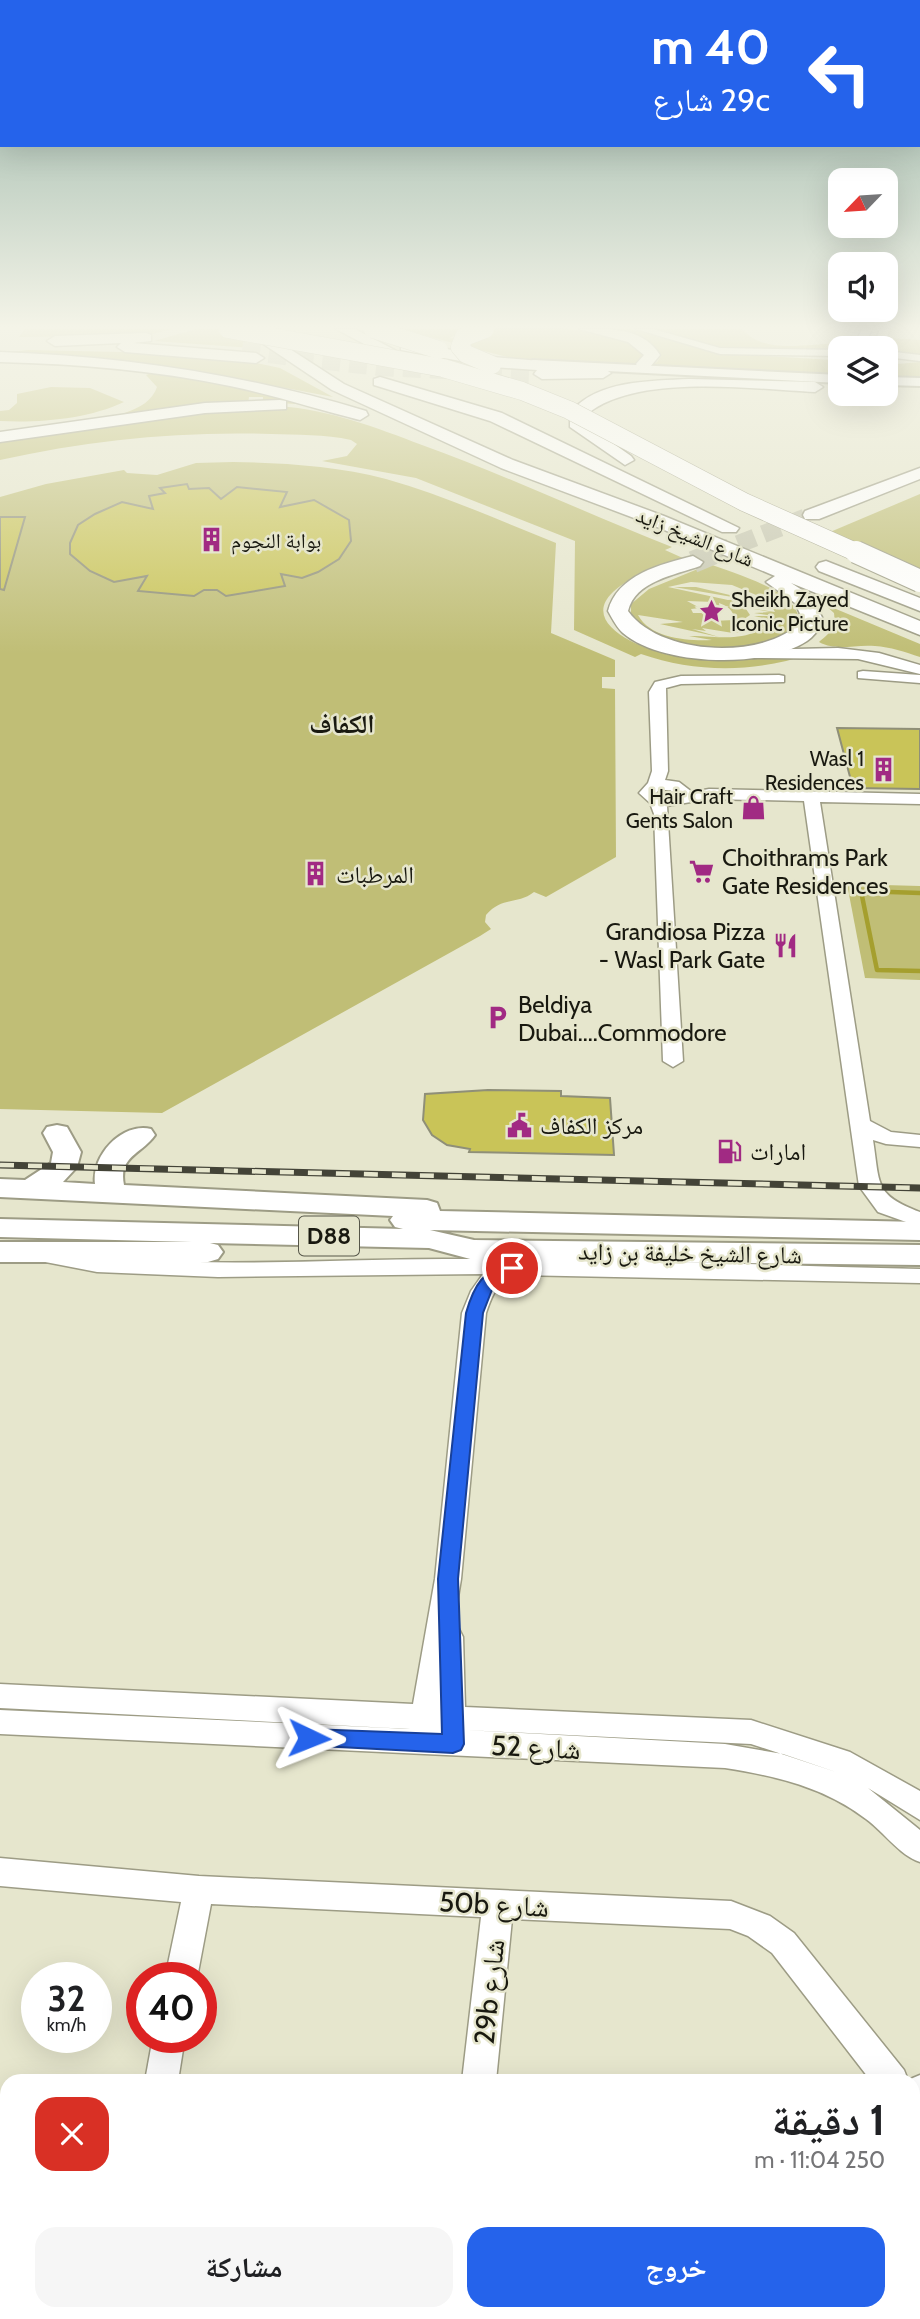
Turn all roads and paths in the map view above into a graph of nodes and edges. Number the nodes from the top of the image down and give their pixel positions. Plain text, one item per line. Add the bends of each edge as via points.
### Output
1 (426, 437) edge
2 (448, 437) edge
3 (479, 437) edge
4 (538, 437) edge
5 (570, 437) edge
6 (591, 437) edge
7 (621, 437) edge
8 (644, 437) edge
9 (507, 464) junction
10 (920, 473) edge
11 (642, 475) junction
12 (671, 501) junction
13 (812, 515) tunnel mouth
14 (657, 520) junction
15 (749, 537) dead end
16 (806, 559) dead end
17 (694, 562) tunnel mouth
18 (920, 569) edge
19 (920, 581) edge
20 (920, 604) edge
21 (920, 613) edge
22 (920, 629) edge
23 (717, 653) junction
24 (920, 670) edge
25 (863, 675) dead end
26 (779, 679) dead end
27 (920, 679) edge
28 (668, 793) junction
29 (811, 796) junction
30 (920, 799) edge
31 (673, 1061) dead end
32 (860, 1124) junction
33 (57, 1133) dead end
34 (141, 1135) dead end
35 (920, 1141) edge
36 (920, 1149) edge
37 (867, 1168) junction
38 (0, 1188) edge
39 (30, 1189) junction
40 (111, 1191) junction
41 (0, 1210) edge
42 (920, 1220) edge
43 (466, 1221) junction
44 (185, 1224) junction
45 (0, 1228) edge
46 (920, 1231) edge
47 (474, 1250) junction
48 (0, 1252) edge
49 (34, 1253) junction
50 (920, 1255) edge
51 (446, 1266) junction
52 (512, 1268) junction
53 (920, 1276) edge
54 (474, 1313) junction
55 (0, 1696) edge
56 (0, 1723) edge
57 (437, 1729) junction
58 (920, 1807) edge
59 (920, 1849) edge
60 (8, 1875) edge
61 (199, 1890) junction
62 (498, 1904) junction
63 (184, 1962) edge
64 (166, 2053) edge
65 (162, 2074) edge
66 (481, 2074) edge
67 (886, 2074) edge

1 - 9 highway
2 - 9 highway, شارع الشيخ زايد
3 - 21 highway, شارع الشيخ زايد
4 - 12 highway
5 - 11 highway
6 - 11 highway
7 - 19 highway, bridge via 744,502
8 - 18 highway
9 - 14 highway, شارع الشيخ زايد
10 - 13 highway
11 - 12 highway
12 - 15 highway
14 - 22 highway, شارع الشيخ زايد
14 - 23 highway via 692,547 789,589 811,610 811,626 794,640 764,650
16 - 20 highway
17 - 23 highway via 637,584 622,596 618,611 627,626 656,643
23 - 24 street via 838,651 880,657
25 - 27 street
26 - 28 street via 681,680 660,685 656,692
28 - 29 street
28 - 31 street
29 - 30 street
29 - 32 street
32 - 35 street via 886,1138
32 - 37 street
33 - 39 main road via 65,1142 66,1162 46,1182
34 - 40 main road via 110,1161 107,1181
36 - 37 street via 886,1151
37 - 42 street via 870,1186 881,1202 900,1215
38 - 39 main road
39 - 40 main road
40 - 43 main road via 419,1209
41 - 44 main road, شارع الشيخ خليفة بن زايد / D88
43 - 44 main road, شارع الشيخ خليفة بن زايد / D88
43 - 46 main road, شارع الشيخ خليفة بن زايد / D88
44 - 45 main road, شارع الشيخ خليفة بن زايد / D88
44 - 47 main road, شارع الشيخ خليفة بن زايد / D88 via 429,1239
47 - 49 main road
47 - 50 main road, شارع الشيخ خليفة بن زايد / D88
48 - 49 main road
49 - 51 street via 97,1265 218,1270
51 - 52 street
51 - 54 street via 468,1289
52 - 53 street
52 - 54 street via 489,1278
54 - 57 street
55 - 57 street, شارع 52
56 - 57 street, شارع 52
57 - 58 street, شارع 52 via 751,1732 802,1744 852,1764
57 - 59 street, شارع 52 via 783,1764 839,1786 890,1818
60 - 61 street, 50b شارع
61 - 62 street, 50b شارع
61 - 63 street
62 - 66 street, 29b شارع
62 - 67 street, 50b شارع via 702,1912 731,1915 759,1926 783,1943
64 - 65 street

